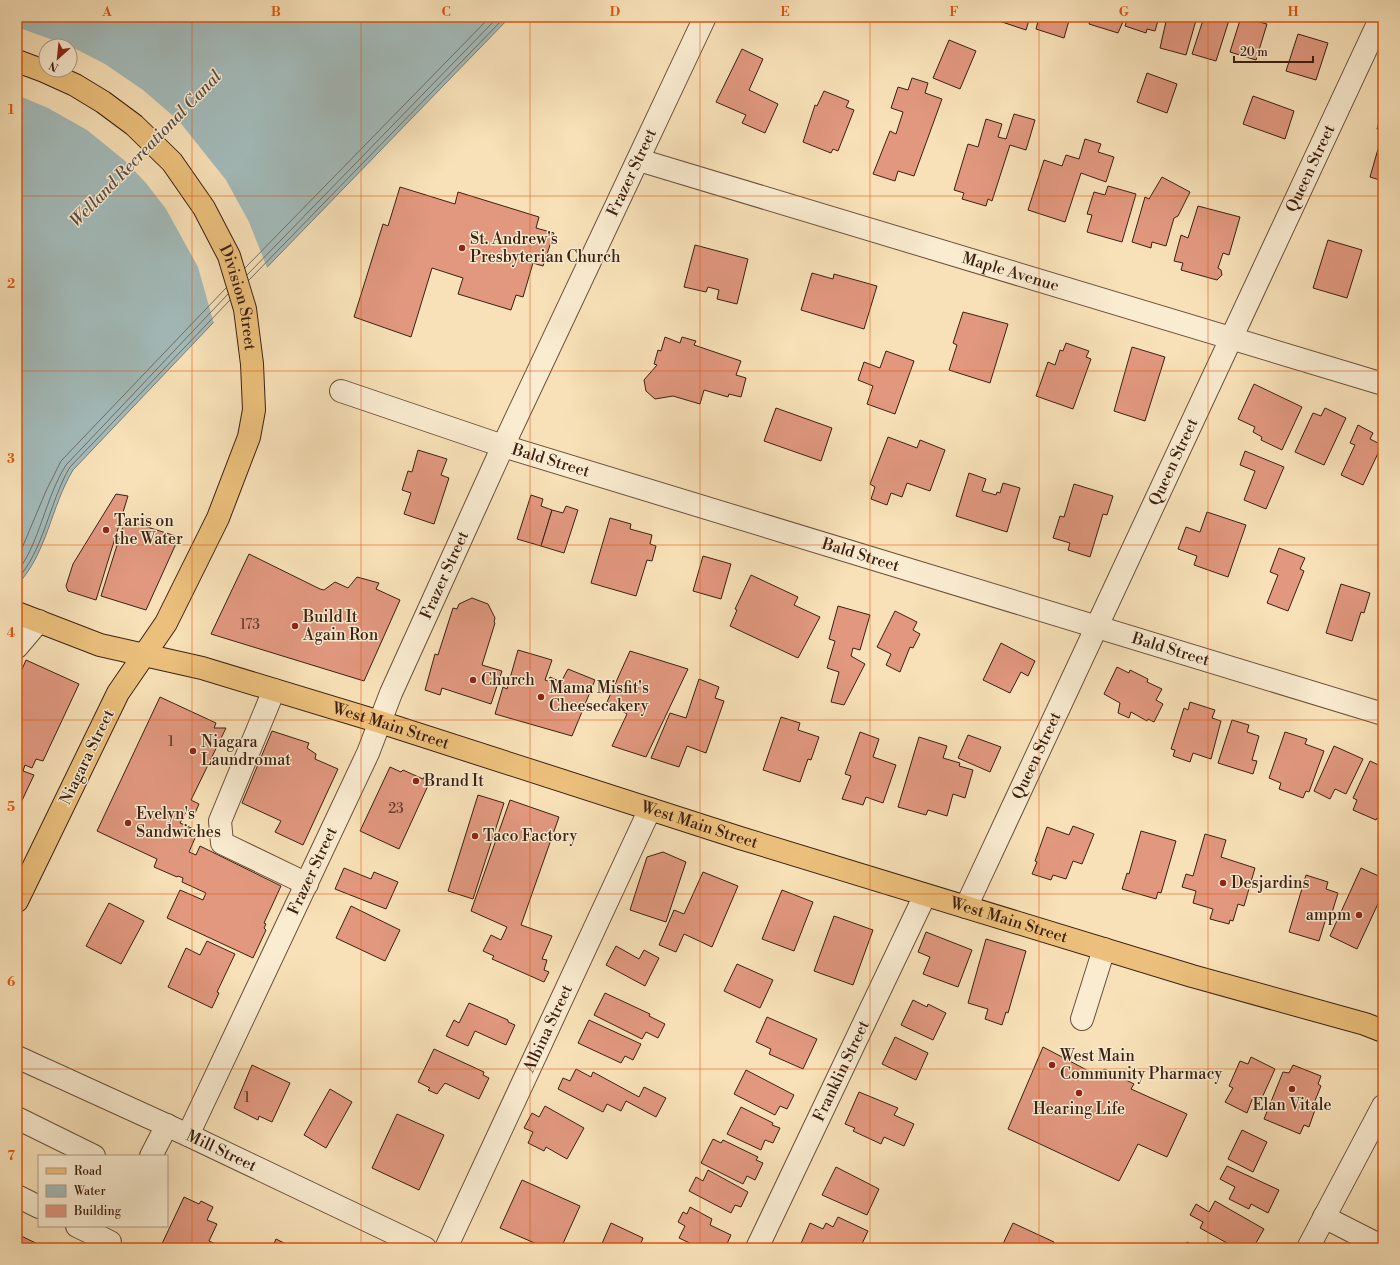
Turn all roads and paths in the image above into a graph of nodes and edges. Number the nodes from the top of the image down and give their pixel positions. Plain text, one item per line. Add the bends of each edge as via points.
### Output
1 (705, 17) edge
2 (1381, 17) edge
3 (17, 61) edge
4 (639, 160) junction
5 (1231, 339) junction
6 (1383, 384) edge
7 (341, 391) dead end
8 (503, 446) junction
9 (17, 613) edge
10 (168, 619) joint
11 (39, 621) junction
12 (1097, 626) junction
13 (17, 647) edge
14 (144, 655) junction
15 (274, 690) junction
16 (1383, 714) edge
17 (380, 722) junction
18 (650, 810) junction
19 (307, 884) junction
20 (925, 895) junction
21 (17, 901) edge
22 (966, 907) junction
23 (1104, 949) junction
24 (1082, 1019) dead end
25 (1383, 1031) edge
26 (17, 1057) edge
27 (1383, 1106) edge
28 (17, 1118) edge
29 (166, 1125) junction
30 (188, 1135) junction
31 (92, 1155) edge
32 (151, 1155) edge
33 (17, 1196) edge
34 (38, 1206) edge
35 (1324, 1217) junction
36 (80, 1227) edge
37 (112, 1239) edge
38 (1383, 1247) edge
39 (425, 1248) edge
40 (446, 1248) edge
41 (757, 1248) edge
42 (1308, 1248) edge

1 - 4 street, Frazer Street
2 - 5 street, Queen Street
3 - 10 main road, Division Street via 76,85 103,102 134,125 172,162 204,208 228,256 245,309 252,364 254,410 249,437 218,518
4 - 5 street, Maple Avenue
4 - 8 street, Frazer Street
5 - 6 street, Maple Avenue
5 - 12 street, Queen Street
7 - 8 street, Bald Street
8 - 12 street, Bald Street
8 - 17 street, Frazer Street
9 - 11 main road, West Main Street
10 - 14 main road, Niagara Street
11 - 13 street
11 - 14 main road, West Main Street via 100,645
12 - 16 street, Bald Street
12 - 22 street, Queen Street
14 - 15 main road, West Main Street via 202,668
14 - 21 main road, Niagara Street via 118,692
15 - 17 main road, West Main Street
15 - 19 street via 220,821 222,843
17 - 18 main road, West Main Street
17 - 19 street, Frazer Street
18 - 20 main road, West Main Street
18 - 40 street, Albina Street
19 - 30 street, Frazer Street
20 - 22 main road, West Main Street
20 - 41 street, Franklin Street
22 - 23 main road, West Main Street
23 - 24 street
23 - 25 main road, West Main Street
26 - 29 street, Mill Street
27 - 35 street
28 - 31 street
29 - 30 street, Mill Street
29 - 32 street
30 - 39 street, Mill Street
33 - 34 street
35 - 38 street
35 - 42 street
36 - 37 street

